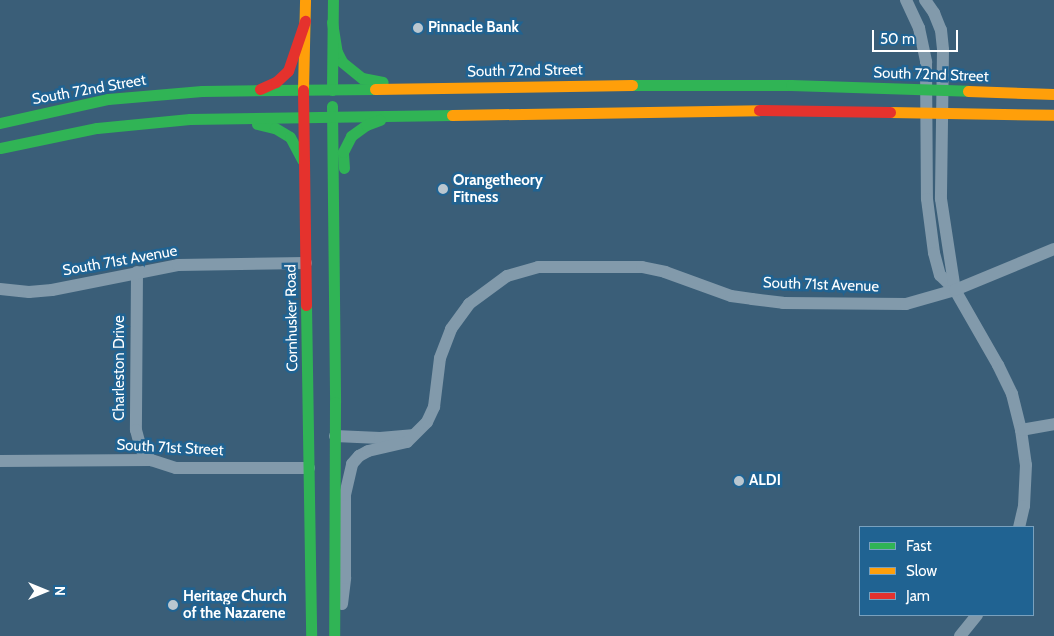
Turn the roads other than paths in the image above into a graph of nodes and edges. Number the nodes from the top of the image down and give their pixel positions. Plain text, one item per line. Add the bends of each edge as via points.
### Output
1 (305, 0) edge
2 (333, 0) edge
3 (906, 0) edge
4 (925, 0) edge
5 (304, 21) junction
6 (332, 22) junction
7 (414, 88) junction
8 (257, 90) junction
9 (303, 90) junction
10 (332, 90) junction
11 (927, 90) junction
12 (942, 90) junction
13 (1054, 94) edge
14 (74, 106) junction
15 (927, 112) junction
16 (942, 112) junction
17 (1054, 115) edge
18 (390, 116) junction
19 (304, 118) junction
20 (332, 118) junction
21 (239, 119) junction
22 (0, 123) edge
23 (0, 135) edge
24 (0, 148) edge
25 (304, 173) junction
26 (1054, 249) edge
27 (306, 263) junction
28 (137, 272) junction
29 (0, 289) edge
30 (955, 290) junction
31 (1054, 424) edge
32 (1021, 430) junction
33 (415, 434) junction
34 (335, 436) junction
35 (151, 460) junction
36 (0, 461) edge
37 (308, 468) junction
38 (320, 477) dead end
39 (1019, 526) edge
40 (322, 550) dead end
41 (976, 616) edge
42 (311, 636) edge
43 (332, 636) edge
44 (338, 636) edge
45 (960, 636) edge

1 - 5 main road, Cornhusker Road
2 - 6 main road
3 - 11 street via 924,44
4 - 12 street via 934,12 940,30
5 - 8 main road via 288,71 276,82
5 - 9 main road, Cornhusker Road
6 - 7 main road via 337,52 348,68 362,78
6 - 10 main road
7 - 10 main road, South 72nd Street
7 - 11 main road, South 72nd Street via 670,84
8 - 9 main road, South 72nd Street
8 - 14 main road, South 72nd Street via 143,94
9 - 10 main road, South 72nd Street
9 - 19 main road, Cornhusker Road
10 - 20 main road
11 - 12 main road, South 72nd Street
11 - 15 street
12 - 13 main road, South 72nd Street
12 - 16 street
14 - 22 main road, South 72nd Street
14 - 23 main road via 36,124
15 - 16 main road
15 - 18 main road via 740,110
15 - 30 street via 929,226 940,275
16 - 17 main road
16 - 30 street via 942,206
18 - 20 main road
18 - 34 main road via 357,130 344,152 345,386
19 - 20 main road
19 - 21 main road
19 - 25 main road, Cornhusker Road
20 - 34 main road
21 - 24 main road via 134,123
21 - 25 main road via 275,128 290,137 301,156
25 - 27 main road, Cornhusker Road
26 - 30 street, South 71st Avenue
27 - 28 street, South 71st Avenue via 178,265
27 - 37 main road, Cornhusker Road
28 - 29 street, South 71st Avenue via 52,290
28 - 35 street, Charleston Drive via 136,430 141,449
30 - 32 street via 1012,394
30 - 33 street, South 71st Avenue via 906,304 783,303 731,296 642,267 527,269 497,281 459,316 440,358 432,413
31 - 32 street
32 - 39 street via 1026,465 1024,506
33 - 34 street via 380,438
33 - 44 street, South 71st Avenue via 397,446 364,453 355,460 348,475 345,578
34 - 43 main road
35 - 36 street, South 71st Street
35 - 37 street, South 71st Street via 176,468
37 - 38 main road via 314,469
37 - 42 main road, Cornhusker Road
40 - 43 main road
41 - 45 street

